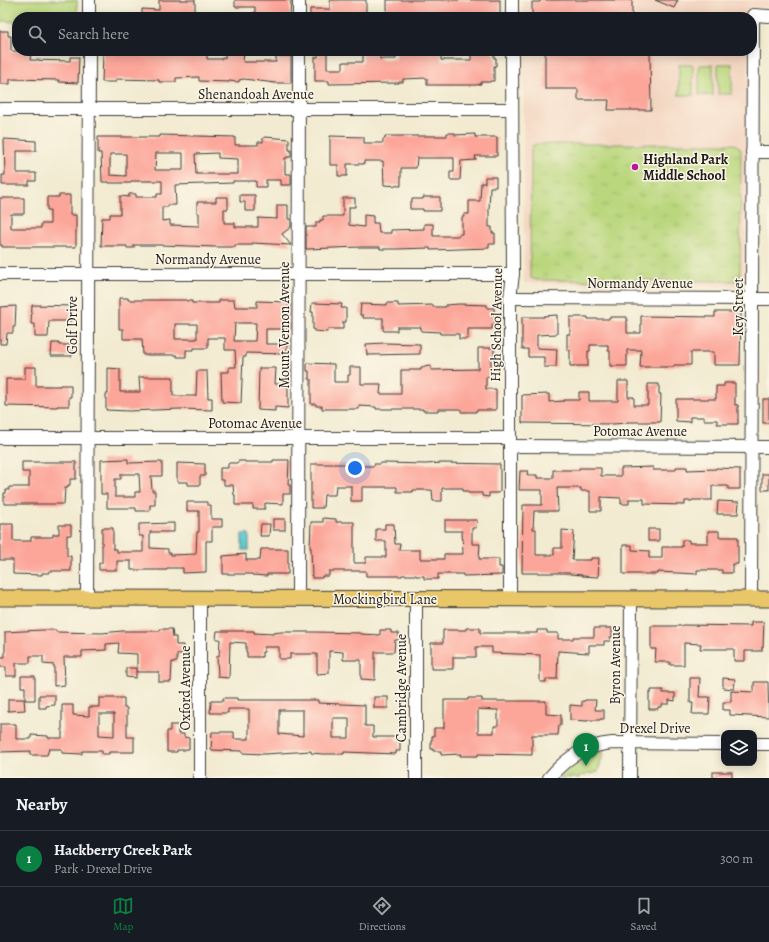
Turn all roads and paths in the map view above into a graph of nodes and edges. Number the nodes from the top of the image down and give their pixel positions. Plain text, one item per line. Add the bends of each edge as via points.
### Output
1 (89, 0) edge
2 (300, 0) edge
3 (512, 0) edge
4 (89, 12) edge
5 (300, 12) edge
6 (512, 12) edge
7 (757, 15) edge
8 (769, 16) edge
9 (88, 56) edge
10 (300, 56) edge
11 (512, 56) edge
12 (753, 56) edge
13 (0, 109) edge
14 (88, 109) junction
15 (300, 109) junction
16 (512, 109) junction
17 (752, 152) junction
18 (769, 152) edge
19 (0, 274) edge
20 (88, 274) junction
21 (300, 274) junction
22 (513, 274) junction
23 (510, 298) junction
24 (753, 299) junction
25 (769, 299) edge
26 (0, 438) edge
27 (87, 438) junction
28 (298, 438) junction
29 (510, 442) junction
30 (752, 447) junction
31 (769, 447) edge
32 (0, 598) edge
33 (87, 598) junction
34 (298, 598) junction
35 (200, 599) junction
36 (416, 599) junction
37 (510, 599) junction
38 (631, 599) junction
39 (752, 599) junction
40 (769, 599) edge
41 (630, 743) junction
42 (721, 744) edge
43 (757, 744) edge
44 (769, 744) edge
45 (200, 778) edge
46 (416, 778) edge
47 (549, 778) edge
48 (630, 778) edge

1 - 4 street
2 - 5 street
3 - 6 street
7 - 8 street, Key Street
9 - 14 street, Golf Drive
10 - 15 street, Mount Vernon Avenue
11 - 16 street, High School Avenue
12 - 17 street, Key Street
13 - 14 street, Shenandoah Avenue
14 - 15 street, Shenandoah Avenue
14 - 20 street, Golf Drive
15 - 16 street, Shenandoah Avenue
15 - 21 street, Mount Vernon Avenue
16 - 22 street, High School Avenue
17 - 18 street
17 - 24 street, Key Street
19 - 20 street, Normandy Avenue
20 - 21 street, Normandy Avenue
20 - 27 street, Golf Drive
21 - 22 street, Normandy Avenue
21 - 28 street, Mount Vernon Avenue
22 - 23 street, High School Avenue
23 - 24 street, Normandy Avenue
23 - 29 street, High School Avenue
24 - 25 street, Normandy Avenue
24 - 30 street, Key Street
26 - 27 street, Potomac Avenue
27 - 28 street, Potomac Avenue
27 - 33 street, Golf Drive
28 - 29 street, Potomac Avenue
28 - 34 street, Mount Vernon Avenue
29 - 30 street, Potomac Avenue
29 - 37 street, High School Avenue
30 - 31 street, Potomac Avenue
30 - 39 street, Key Street
32 - 33 main road, Mockingbird Lane
33 - 35 main road, Mockingbird Lane
34 - 35 main road, Mockingbird Lane
34 - 36 main road, Mockingbird Lane
35 - 45 street, Oxford Avenue
36 - 37 main road, Mockingbird Lane
36 - 46 street, Cambridge Avenue
37 - 38 main road, Mockingbird Lane
38 - 39 main road, Mockingbird Lane
38 - 41 street, Byron Avenue
39 - 40 main road, Mockingbird Lane
41 - 42 street, Drexel Drive
41 - 47 street, Drexel Drive via 598,744 586,748 570,757
41 - 48 street, Byron Avenue
43 - 44 street

